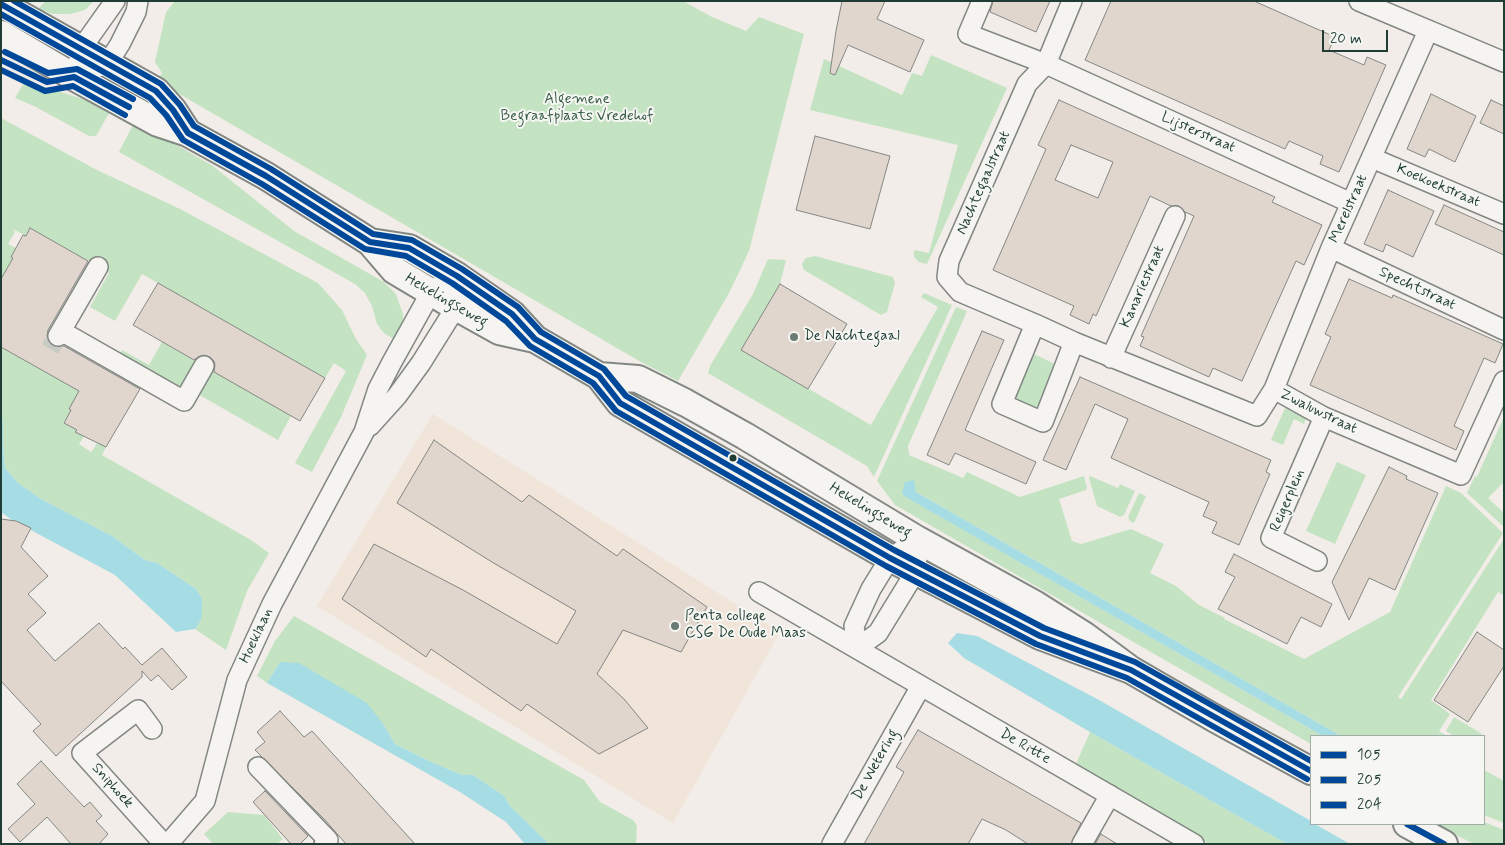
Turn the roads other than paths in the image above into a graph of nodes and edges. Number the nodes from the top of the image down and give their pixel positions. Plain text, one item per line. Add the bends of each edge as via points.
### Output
1 (115, 1) edge
2 (138, 1) edge
3 (982, 1) edge
4 (1072, 1) edge
5 (1360, 1) edge
6 (1, 4) edge
7 (1428, 30) junction
8 (5, 37) edge
9 (81, 49) junction
10 (1504, 62) edge
11 (108, 63) junction
12 (1046, 64) junction
13 (74, 78) junction
14 (188, 133) junction
15 (1372, 158) junction
16 (1351, 203) junction
17 (1504, 214) edge
18 (1175, 216) dead end
19 (370, 242) junction
20 (1331, 248) junction
21 (98, 267) dead end
22 (457, 276) junction
23 (431, 292) junction
24 (456, 307) junction
25 (1035, 324) junction
26 (1504, 330) edge
27 (536, 338) junction
28 (1074, 342) junction
29 (1111, 358) junction
30 (204, 366) dead end
31 (599, 376) junction
32 (1504, 381) edge
33 (1274, 389) junction
34 (1324, 417) junction
35 (364, 432) junction
36 (918, 540) junction
37 (890, 558) junction
38 (1317, 561) dead end
39 (916, 571) junction
40 (759, 592) dead end
41 (857, 648) junction
42 (1131, 670) junction
43 (920, 686) junction
44 (152, 729) dead end
45 (258, 767) dead end
46 (1310, 770) edge
47 (1110, 796) junction
48 (1409, 825) edge
49 (164, 844) edge
50 (168, 844) edge
51 (324, 844) edge
52 (832, 844) edge
53 (1082, 844) edge
54 (1194, 844) edge
55 (1444, 844) edge

1 - 9 street
2 - 11 street via 136,12
3 - 12 street, Lijsterstraat via 968,34
4 - 12 street, Nachtegaalstraat
5 - 7 street
6 - 9 street, Hekelingseweg
7 - 10 street
7 - 15 street, Merelstraat
8 - 13 street, Hekelingseweg
9 - 11 street, Hekelingseweg
9 - 13 street
11 - 13 street
11 - 14 street, Hekelingseweg via 156,91
12 - 16 street, Lijsterstraat
12 - 25 street, Nachtegaalstraat via 1027,84 949,261 947,277 960,292
13 - 14 street, Hekelingseweg via 158,123
14 - 19 street, Hekelingseweg via 266,176
15 - 16 street, Merelstraat
15 - 17 street, Koekoekstraat
16 - 20 street, Merelstraat
18 - 29 street, Kanariestraat
19 - 22 street, Hekelingseweg via 409,248
19 - 23 street, Hekelingseweg via 394,270
20 - 26 street, Spechtstraat
20 - 33 street, Merelstraat
21 - 30 street via 59,333 184,401
22 - 23 street, Hoeklaan
22 - 24 street
22 - 27 street, Hekelingseweg via 512,314
23 - 24 street, Hekelingseweg
23 - 35 street, Hoeklaan via 378,389
24 - 27 street, Hekelingseweg via 499,331
24 - 35 street, Hoeklaan via 397,396
25 - 28 street, Nachtegaalstraat
25 - 28 street via 1002,404 1043,422
27 - 31 street, Hekelingseweg
28 - 29 street, Zwaluwstraat
29 - 33 street, Zwaluwstraat via 1257,416
31 - 36 street, Hekelingseweg via 638,379 671,395
31 - 37 street, Hekelingseweg via 620,403
32 - 34 street, Zwaluwstraat via 1461,474
33 - 34 street, Zwaluwstraat
34 - 38 street, Reigerplein via 1271,538
35 - 50 street, Hoeklaan via 272,604 237,680 205,801
36 - 37 street
36 - 39 street
36 - 42 street, Hekelingseweg via 1036,605
37 - 39 street, Hekelingseweg
37 - 41 street via 854,626
39 - 41 street via 878,634
39 - 42 street, Hekelingseweg via 1040,636
40 - 41 street, De Ritte
41 - 43 street, De Ritte
42 - 46 street, Hekelingseweg
43 - 47 street, De Ritte
43 - 52 street, De Wetering
44 - 49 street, Sniphoek via 138,710 82,753
45 - 51 street via 328,840
47 - 53 street
47 - 54 street, De Ritte
48 - 55 street

